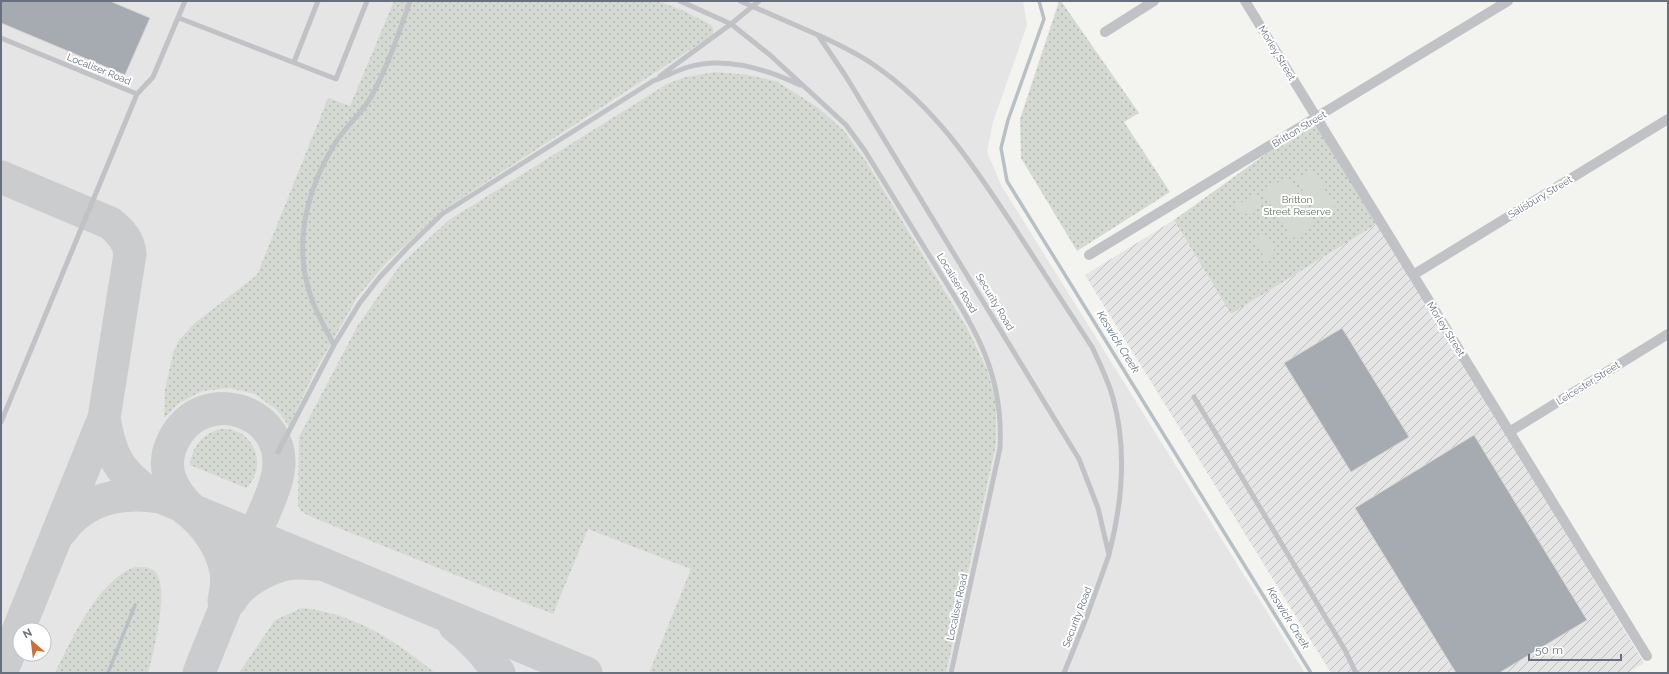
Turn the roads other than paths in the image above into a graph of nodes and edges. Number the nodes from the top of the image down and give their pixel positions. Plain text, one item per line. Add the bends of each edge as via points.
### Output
1 (185, 1) edge
2 (318, 1) edge
3 (368, 1) edge
4 (410, 1) edge
5 (680, 1) edge
6 (740, 1) edge
7 (759, 1) edge
8 (1154, 1) edge
9 (1245, 1) edge
10 (1508, 1) edge
11 (752, 6) junction
12 (179, 18) junction
13 (731, 24) junction
14 (1105, 32) dead end
15 (818, 35) junction
16 (1, 38) edge
17 (294, 62) junction
18 (653, 81) junction
19 (805, 88) junction
20 (136, 94) junction
21 (1316, 118) junction
22 (1668, 119) edge
23 (1089, 255) dead end
24 (1412, 275) junction
25 (1668, 334) edge
26 (334, 345) junction
27 (1194, 397) dead end
28 (1, 422) edge
29 (1508, 432) junction
30 (278, 452) dead end
31 (1109, 555) junction
32 (1647, 656) dead end
33 (951, 673) edge
34 (1064, 673) edge
35 (1356, 673) edge

1 - 12 lane, Localiser Road
2 - 17 lane
3 - 17 lane via 336,79
4 - 26 lane via 394,46 371,97 336,140 327,156 305,218 302,254 308,287
5 - 13 lane, Localiser Road
6 - 11 lane
7 - 11 lane
8 - 14 street
9 - 21 street, Morley Street
10 - 21 street, Britton Street
11 - 13 lane
11 - 15 lane
12 - 17 lane
12 - 20 lane, Localiser Road via 153,77
13 - 18 lane
13 - 19 lane, Localiser Road via 770,55
15 - 31 lane, Security Road via 846,75 1079,459 1098,508
15 - 31 lane via 875,65 911,95 944,128 973,164 1092,348 1113,397 1121,455 1117,524
16 - 20 lane, Localiser Road
18 - 19 lane via 685,68 718,63 761,69
18 - 26 lane via 442,214 379,278 359,304
19 - 33 lane, Localiser Road via 846,125 865,151 969,320 993,376 999,403 1000,448
20 - 28 lane
21 - 23 street, Britton Street
21 - 24 street, Morley Street
22 - 24 street, Salisbury Street
24 - 29 street, Morley Street
25 - 29 street, Leicester Street
26 - 30 lane
27 - 35 lane via 1345,650
29 - 32 street, Morley Street
31 - 34 lane, Security Road via 1088,616

